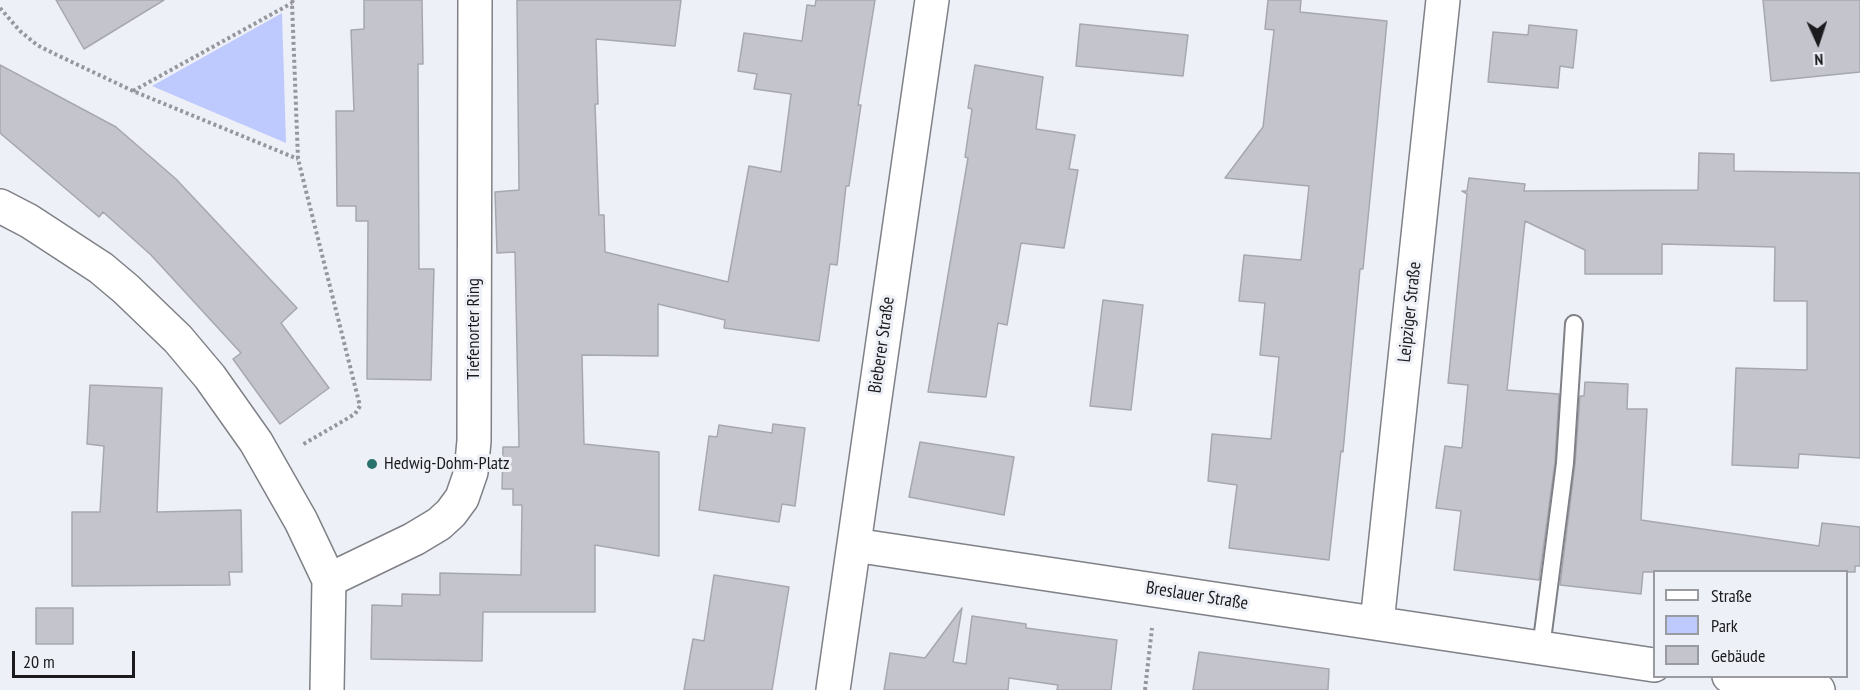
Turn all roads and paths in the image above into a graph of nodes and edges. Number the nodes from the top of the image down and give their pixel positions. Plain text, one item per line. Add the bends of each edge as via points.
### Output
1 (475, 0) edge
2 (932, 0) edge
3 (1443, 0) edge
4 (293, 1) edge
5 (0, 8) edge
6 (133, 91) junction
7 (298, 159) junction
8 (0, 206) edge
9 (1574, 324) dead end
10 (269, 464) junction
11 (854, 545) junction
12 (329, 580) junction
13 (1157, 590) junction
14 (1377, 623) junction
15 (1541, 648) junction
16 (1653, 665) edge
17 (1743, 678) edge
18 (327, 690) edge
19 (833, 690) edge
20 (1145, 690) edge
21 (1818, 690) edge

1 - 12 street, Tiefenorter Ring via 471,472 462,498 439,524
2 - 11 street, Bieberer Straße
3 - 14 street, Leipziger Straße
4 - 6 path
4 - 7 path
5 - 6 path via 38,45
6 - 7 path
7 - 10 path via 360,406 355,414
8 - 10 street via 69,246 126,289 178,339 210,377
9 - 15 lane via 1565,463
10 - 12 street
11 - 13 street, Breslauer Straße
11 - 19 street, Bieberer Straße
12 - 18 street
13 - 14 street, Breslauer Straße
13 - 20 path
14 - 15 street, Breslauer Straße
15 - 16 street, Breslauer Straße
17 - 21 street

